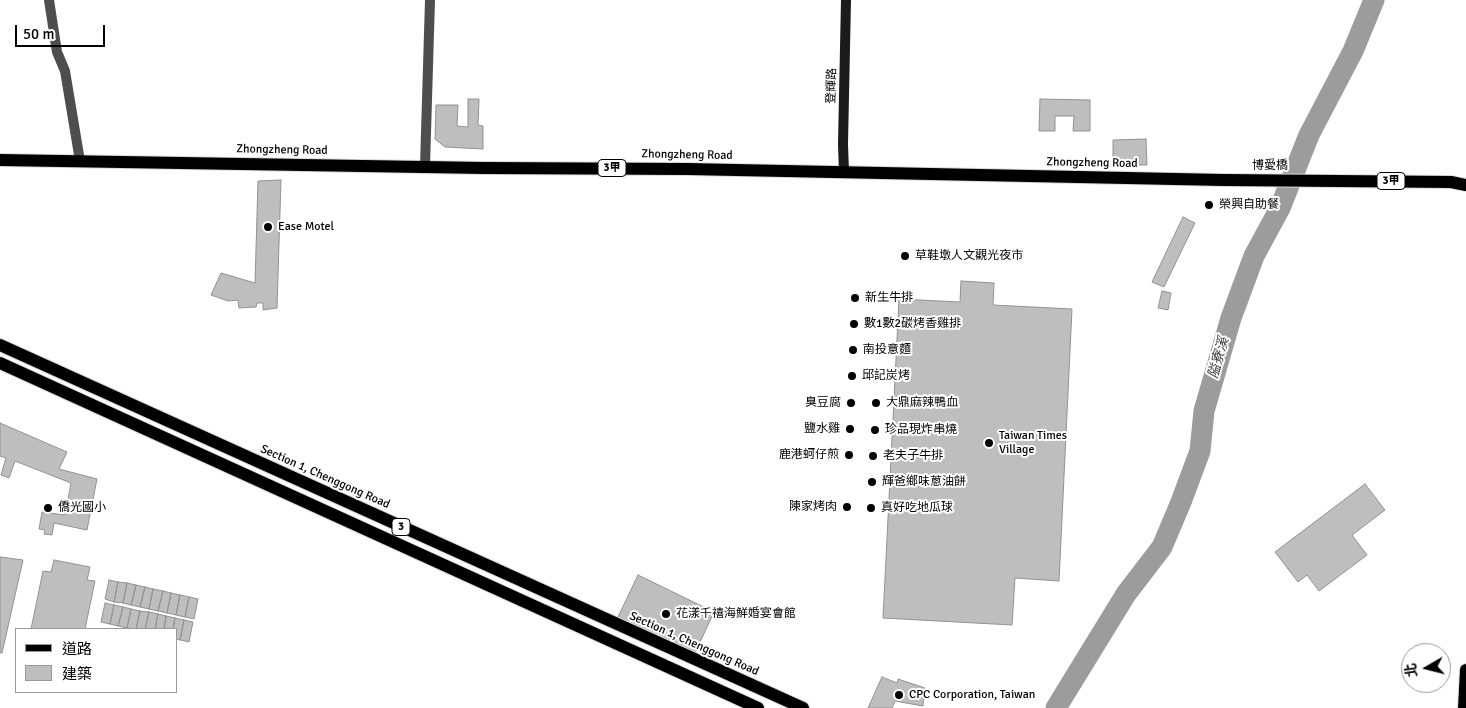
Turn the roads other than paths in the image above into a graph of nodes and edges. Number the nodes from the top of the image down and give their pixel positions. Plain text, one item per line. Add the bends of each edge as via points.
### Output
1 (49, 0) edge
2 (430, 0) edge
3 (846, 0) edge
4 (0, 160) edge
5 (80, 162) junction
6 (425, 166) junction
7 (844, 172) junction
8 (1224, 180) joint
9 (1466, 185) edge
10 (0, 345) edge
11 (0, 363) edge
12 (1466, 670) edge
13 (758, 708) edge
14 (803, 708) edge
15 (1464, 708) edge

1 - 5 street
2 - 6 street
3 - 7 street, 登輝路
4 - 5 main road, Zhongzheng Road / 3甲
5 - 6 main road, Zhongzheng Road / 3甲
6 - 7 main road, Zhongzheng Road / 3甲
7 - 8 main road, Zhongzheng Road / 3甲
8 - 9 main road, 博愛橋 / 3甲 via 1451,182
10 - 14 main road, Section 1, Chenggong Road / 3
11 - 13 main road, 3
12 - 15 main road

